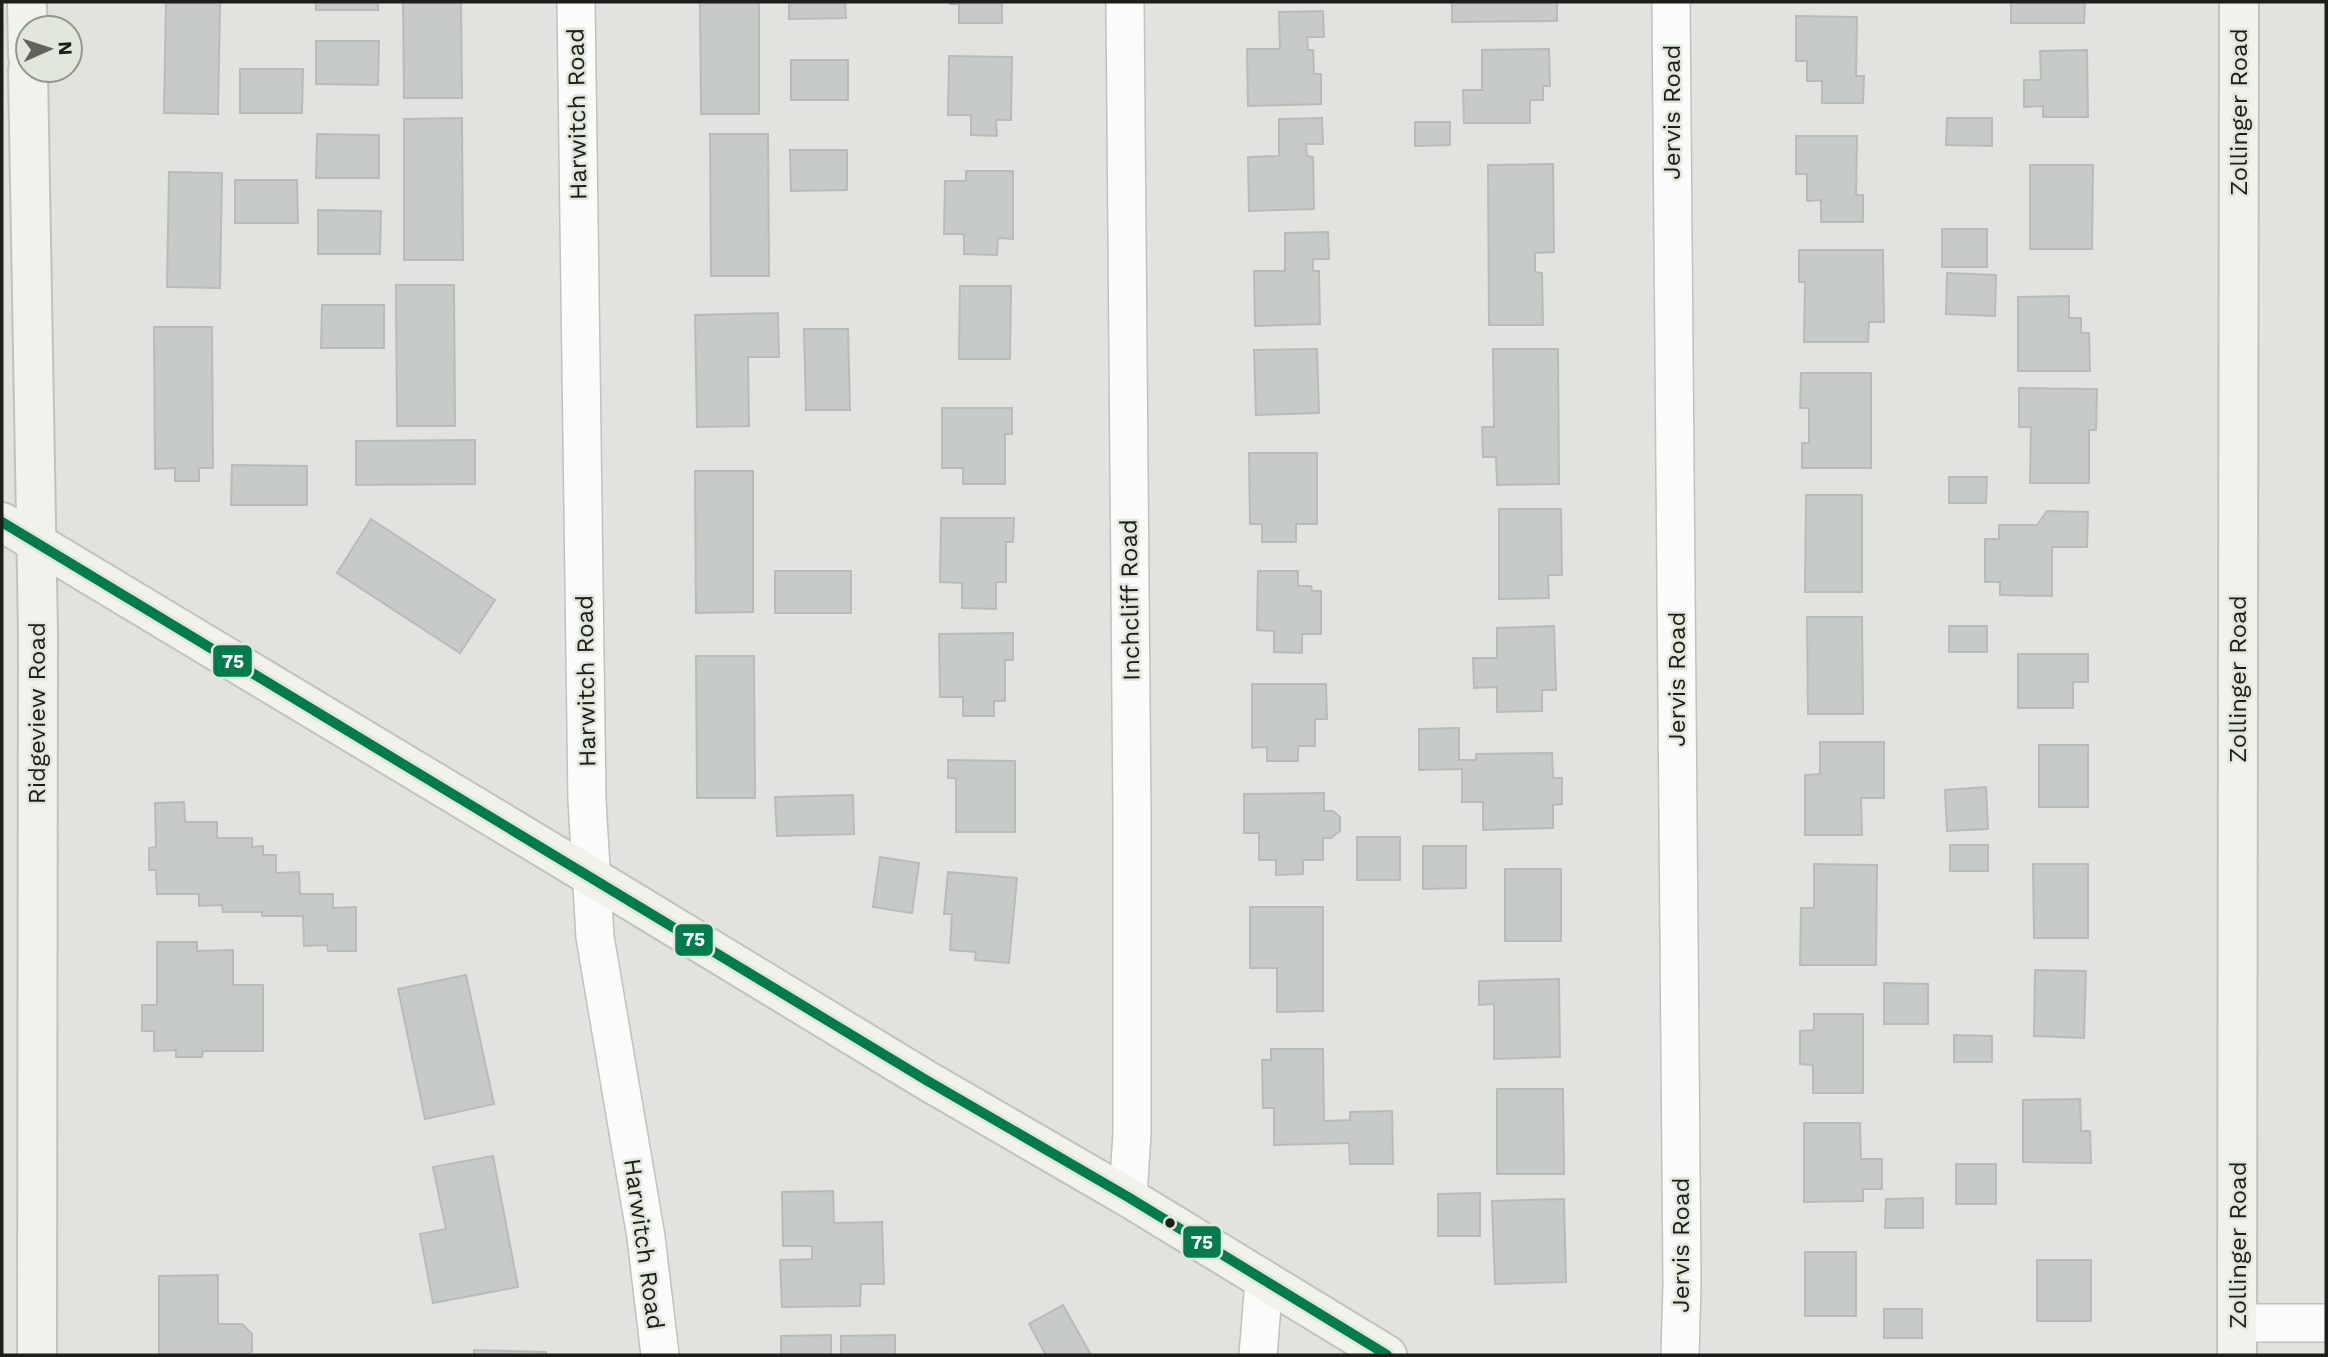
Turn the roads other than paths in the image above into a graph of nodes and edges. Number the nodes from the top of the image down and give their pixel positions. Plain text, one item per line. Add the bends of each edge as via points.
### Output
1 (576, 2) edge
2 (1125, 2) edge
3 (1671, 2) edge
4 (2239, 2) edge
5 (28, 84) edge
6 (2, 522) edge
7 (37, 544) junction
8 (591, 876) junction
9 (1128, 1197) junction
10 (1264, 1282) junction
11 (2326, 1323) edge
12 (2237, 1339) edge
13 (37, 1355) edge
14 (660, 1355) edge
15 (1258, 1355) edge
16 (1387, 1355) edge
17 (1680, 1355) edge

1 - 8 street, Harwitch Road
2 - 9 street, Inchcliff Road via 1132,817
3 - 17 street, Jervis Road
4 - 12 main road, Zollinger Road
5 - 7 main road, Ridgeview Road
6 - 7 main road
7 - 8 main road
7 - 13 main road, Ridgeview Road
8 - 9 main road
8 - 14 street, Harwitch Road via 594,937 646,1237
9 - 10 main road
10 - 15 street
10 - 16 main road
11 - 12 street

